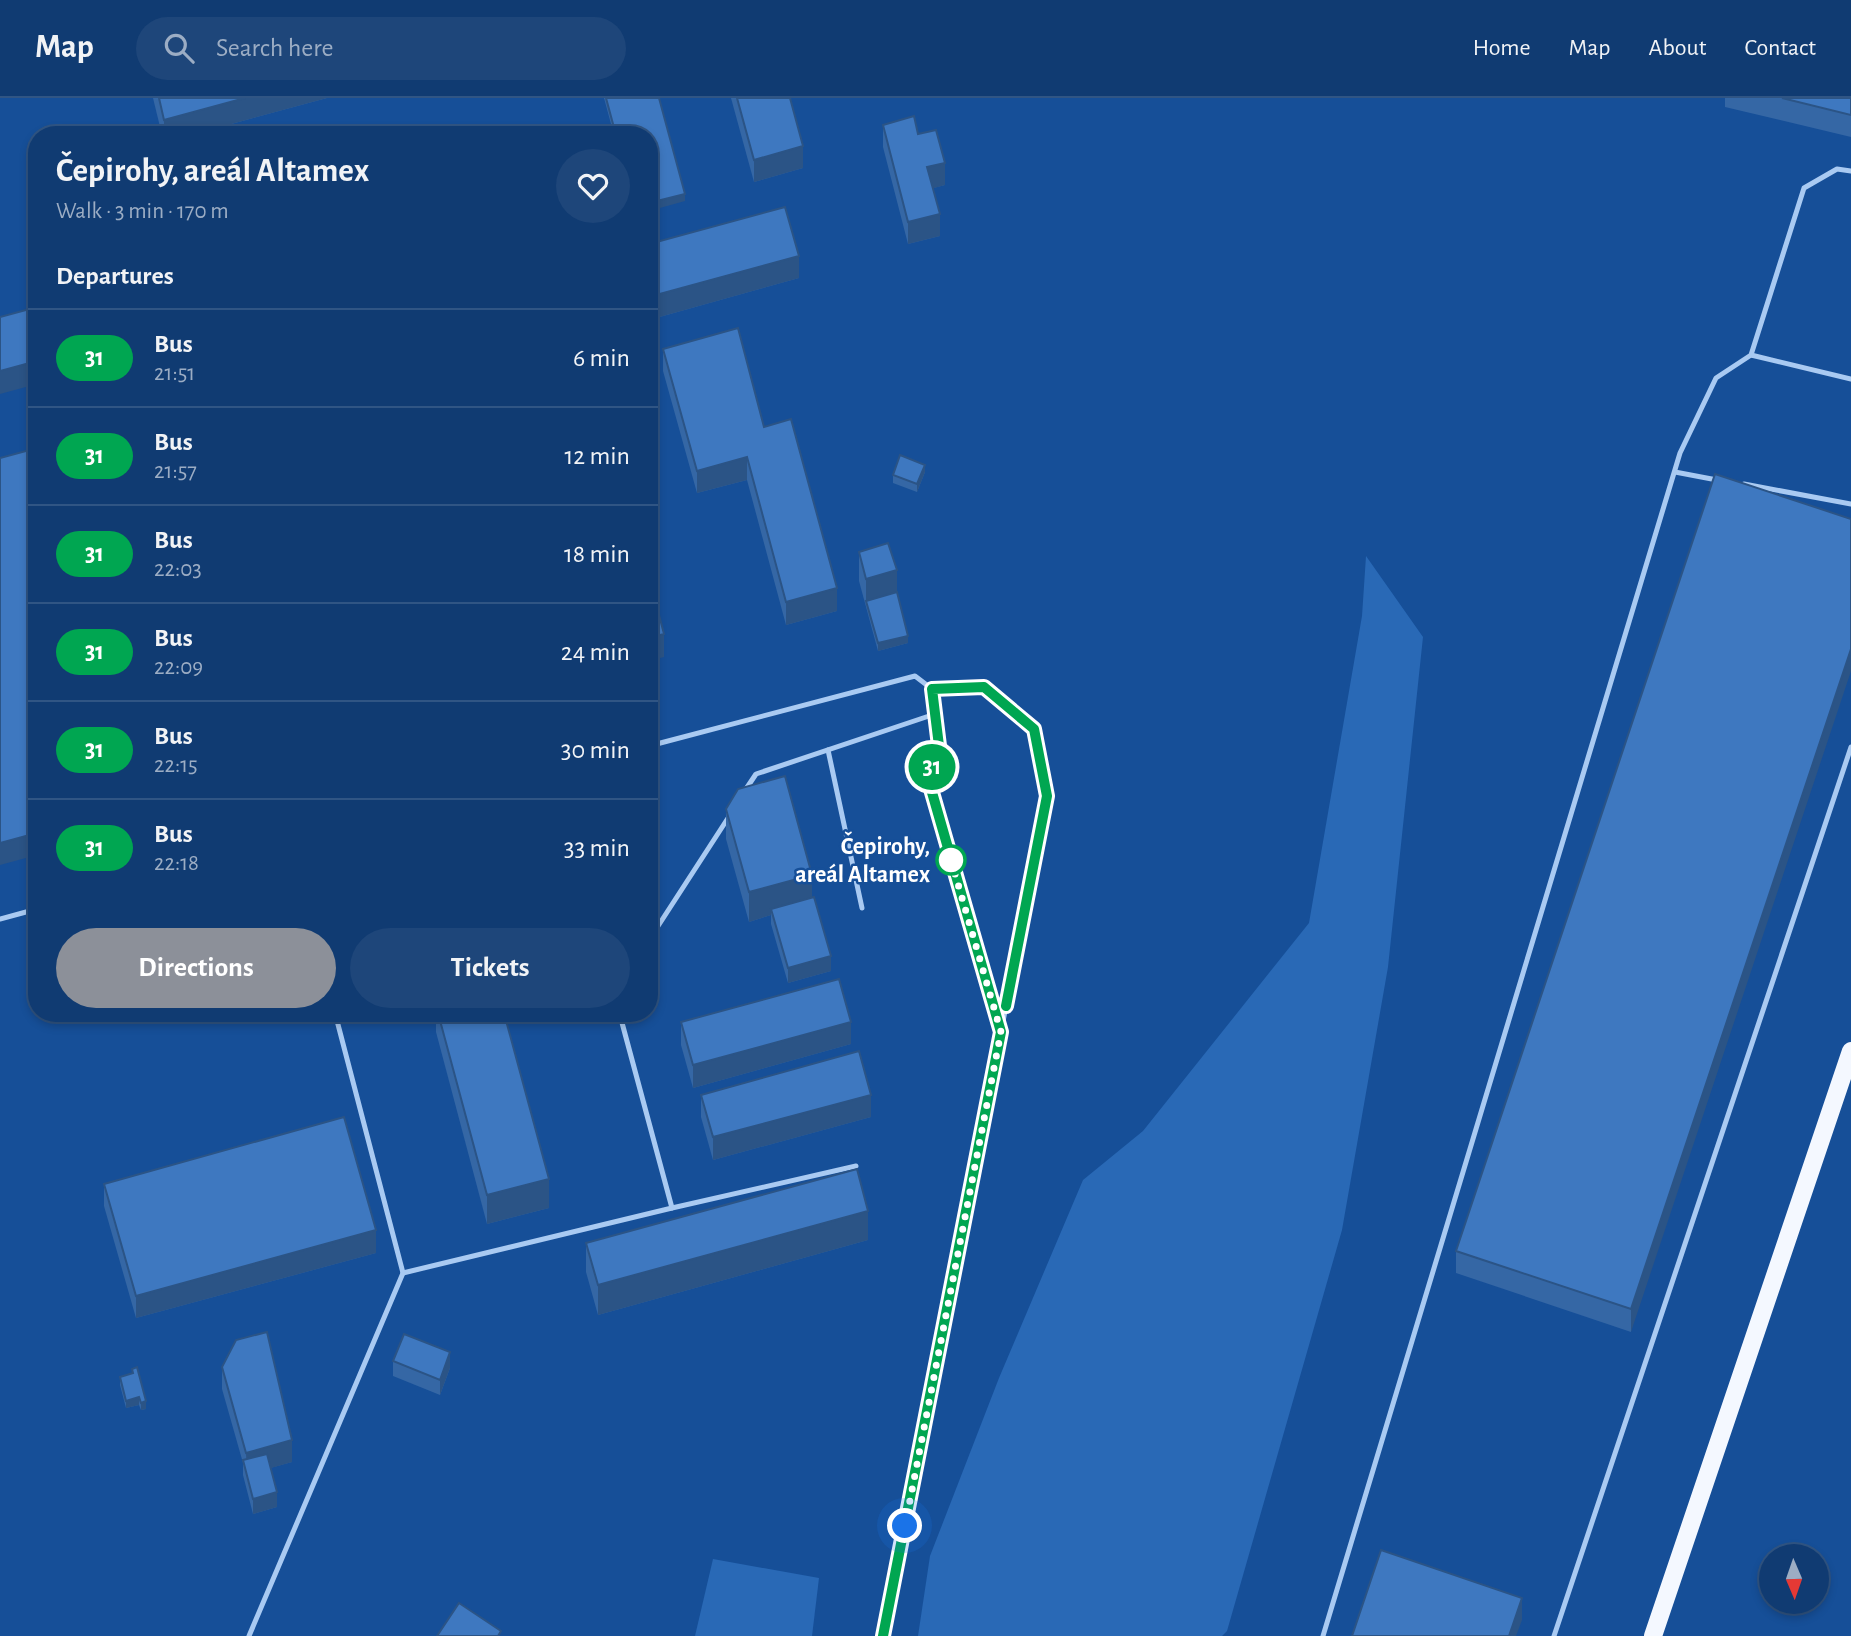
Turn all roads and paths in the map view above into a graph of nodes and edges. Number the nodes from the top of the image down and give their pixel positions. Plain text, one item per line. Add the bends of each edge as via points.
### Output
1 (1851, 171) edge
2 (1751, 355) junction
3 (1851, 379) edge
4 (1675, 472) junction
5 (1729, 482) edge
6 (1743, 484) edge
7 (1851, 504) edge
8 (932, 689) junction
9 (935, 714) junction
10 (658, 744) edge
11 (1851, 747) edge
12 (828, 750) junction
13 (741, 796) edge
14 (734, 807) edge
15 (862, 908) dead end
16 (28, 911) edge
17 (0, 919) edge
18 (658, 926) edge
19 (337, 1022) edge
20 (622, 1022) edge
21 (1001, 1032) junction
22 (1851, 1051) edge
23 (856, 1166) edge
24 (672, 1208) junction
25 (403, 1273) junction
26 (249, 1636) edge
27 (883, 1636) edge
28 (1323, 1636) edge
29 (1554, 1636) edge
30 (1653, 1636) edge

1 - 2 lane via 1837,169 1804,188
2 - 3 lane
2 - 4 lane via 1716,378
4 - 5 lane
4 - 28 lane
6 - 7 lane
8 - 9 lane
8 - 10 lane via 915,676
8 - 21 lane via 984,687 1034,729 1047,796
9 - 12 lane
9 - 21 lane via 940,754 927,775
11 - 29 lane
12 - 13 lane via 756,774
12 - 15 lane
14 - 18 lane
16 - 17 lane
19 - 25 lane
20 - 24 lane
21 - 27 lane
22 - 30 main road
23 - 24 lane
24 - 25 lane
25 - 26 lane

